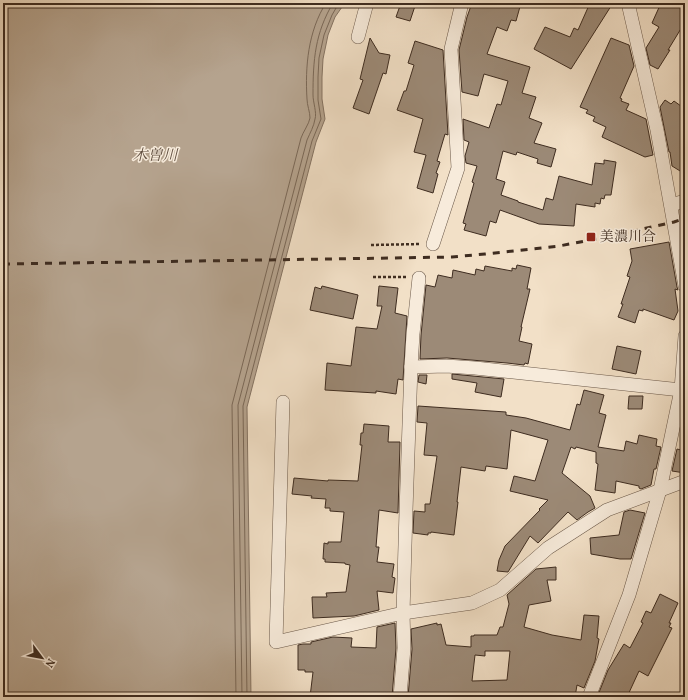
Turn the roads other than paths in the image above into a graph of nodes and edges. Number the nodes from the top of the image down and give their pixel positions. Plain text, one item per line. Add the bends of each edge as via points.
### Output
1 (367, 3) edge
2 (462, 3) edge
3 (628, 3) edge
4 (358, 37) dead end
5 (685, 201) edge
6 (671, 205) junction
7 (433, 244) road end
8 (419, 278) road end
9 (685, 286) edge
10 (685, 336) edge
11 (411, 367) junction
12 (681, 390) junction
13 (283, 402) dead end
14 (685, 481) edge
15 (660, 490) junction
16 (403, 613) junction
17 (400, 697) edge
18 (589, 697) edge

1 - 4 street
2 - 7 street via 451,49 458,168
3 - 6 street
5 - 6 street
6 - 9 street
8 - 11 street
10 - 12 street
11 - 12 street via 475,368
11 - 16 street
12 - 15 street
13 - 16 street via 276,642
14 - 15 street
15 - 16 street via 607,510 548,548 500,590 472,603
15 - 18 street via 629,595
16 - 17 street via 404,648

